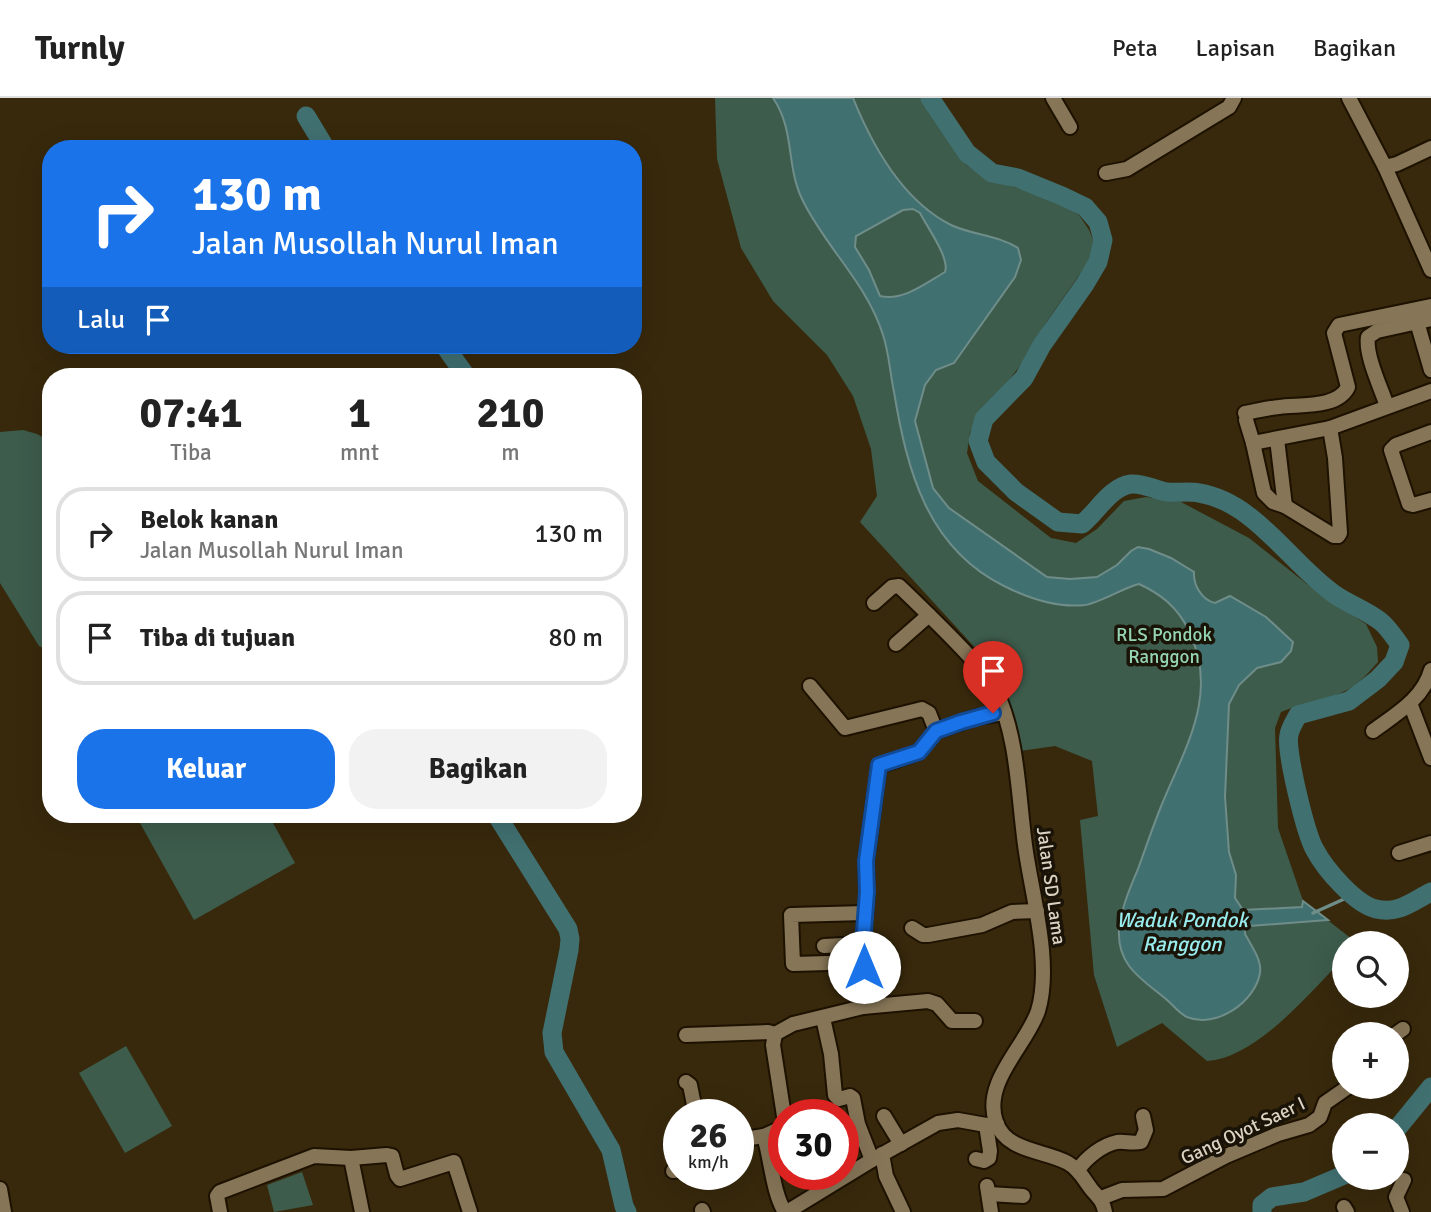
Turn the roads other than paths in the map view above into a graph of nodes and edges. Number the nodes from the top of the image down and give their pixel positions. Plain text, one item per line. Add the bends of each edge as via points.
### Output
1 (1053, 98) edge
2 (1234, 98) edge
3 (1349, 98) edge
4 (1070, 127) dead end
5 (1431, 148) edge
6 (1385, 166) junction
7 (1105, 173) dead end
8 (1431, 270) edge
9 (1431, 306) edge
10 (1424, 320) edge
11 (1431, 370) edge
12 (1431, 391) edge
13 (1387, 406) junction
14 (1329, 428) junction
15 (1431, 432) edge
16 (1277, 439) junction
17 (1253, 443) junction
18 (1431, 500) edge
19 (1285, 506) junction
20 (874, 603) dead end
21 (929, 615) junction
22 (896, 644) dead end
23 (1431, 670) edge
24 (810, 686) dead end
25 (1410, 704) junction
26 (1004, 713) junction
27 (936, 731) junction
28 (1373, 731) dead end
29 (1431, 758) edge
30 (1431, 842) edge
31 (1399, 853) dead end
32 (1037, 911) junction
33 (865, 913) junction
34 (912, 928) dead end
35 (863, 944) junction
36 (824, 946) dead end
37 (864, 962) junction
38 (864, 1005) junction
39 (823, 1018) junction
40 (975, 1021) dead end
41 (775, 1034) junction
42 (686, 1035) dead end
43 (687, 1083) dead end
44 (1332, 1098) edge
45 (693, 1099) edge
46 (782, 1099) edge
47 (884, 1116) dead end
48 (1143, 1116) dead end
49 (991, 1124) junction
50 (768, 1134) edge
51 (764, 1136) junction
52 (754, 1138) edge
53 (901, 1144) junction
54 (877, 1157) junction
55 (351, 1158) junction
56 (976, 1160) dead end
57 (1078, 1170) junction
58 (0, 1189) edge
59 (1400, 1190) edge
60 (1023, 1196) dead end
61 (811, 1198) junction
62 (1103, 1205) edge
63 (781, 1211) edge
64 (4, 1212) edge
65 (220, 1212) edge
66 (362, 1212) edge
67 (470, 1212) edge
68 (818, 1212) edge
69 (903, 1212) edge
70 (991, 1212) edge
71 (1402, 1212) edge

1 - 4 street
2 - 7 street via 1229,107 1127,169
3 - 6 street
5 - 6 street
6 - 8 street
9 - 17 street via 1339,325 1334,333 1348,387 1345,393 1325,402 1246,417
10 - 11 street
10 - 13 street via 1368,337
12 - 13 street
13 - 14 street
14 - 16 street
14 - 19 street via 1340,533 1334,536
15 - 18 street via 1391,450 1409,504
16 - 17 street
16 - 19 street
17 - 19 street via 1264,493
20 - 21 street, Jalan SD Lama via 899,586
21 - 22 street
21 - 26 street, Jalan SD Lama via 989,678
23 - 25 street
24 - 27 street via 847,729 922,709 929,713
25 - 28 street
25 - 29 street
26 - 27 street
26 - 32 street, Jalan SD Lama
27 - 33 street via 919,752 877,769
30 - 31 street
32 - 34 street via 1012,912 982,925 928,934
32 - 49 street, Jalan SD Lama via 1041,981 1037,1011 1010,1058 993,1101
33 - 35 street
33 - 37 street via 791,915 793,964
35 - 36 street
35 - 37 street
37 - 38 street
38 - 39 street
38 - 40 street via 869,1009 928,1001 952,1021
39 - 41 street via 793,1024
39 - 54 street via 835,1095 853,1098 858,1124
41 - 42 street
41 - 46 street
43 - 45 street
44 - 62 street, Gang Oyot Saer I via 1320,1117 1308,1125 1237,1151 1163,1189 1122,1190
47 - 53 street
48 - 57 street via 1146,1130 1141,1142 1116,1142 1088,1158
49 - 53 street via 948,1120
49 - 56 street, Jalan SD Lama via 989,1158
49 - 57 street via 1026,1149
50 - 51 street
51 - 52 street
51 - 63 street
53 - 54 street
54 - 61 street
54 - 69 street
55 - 65 street via 314,1156 225,1190 217,1196
55 - 66 street
55 - 67 street via 391,1155 400,1179 454,1162
57 - 62 street
58 - 64 street
59 - 71 street via 1396,1198
60 - 70 street via 988,1190
61 - 63 street
61 - 68 street

